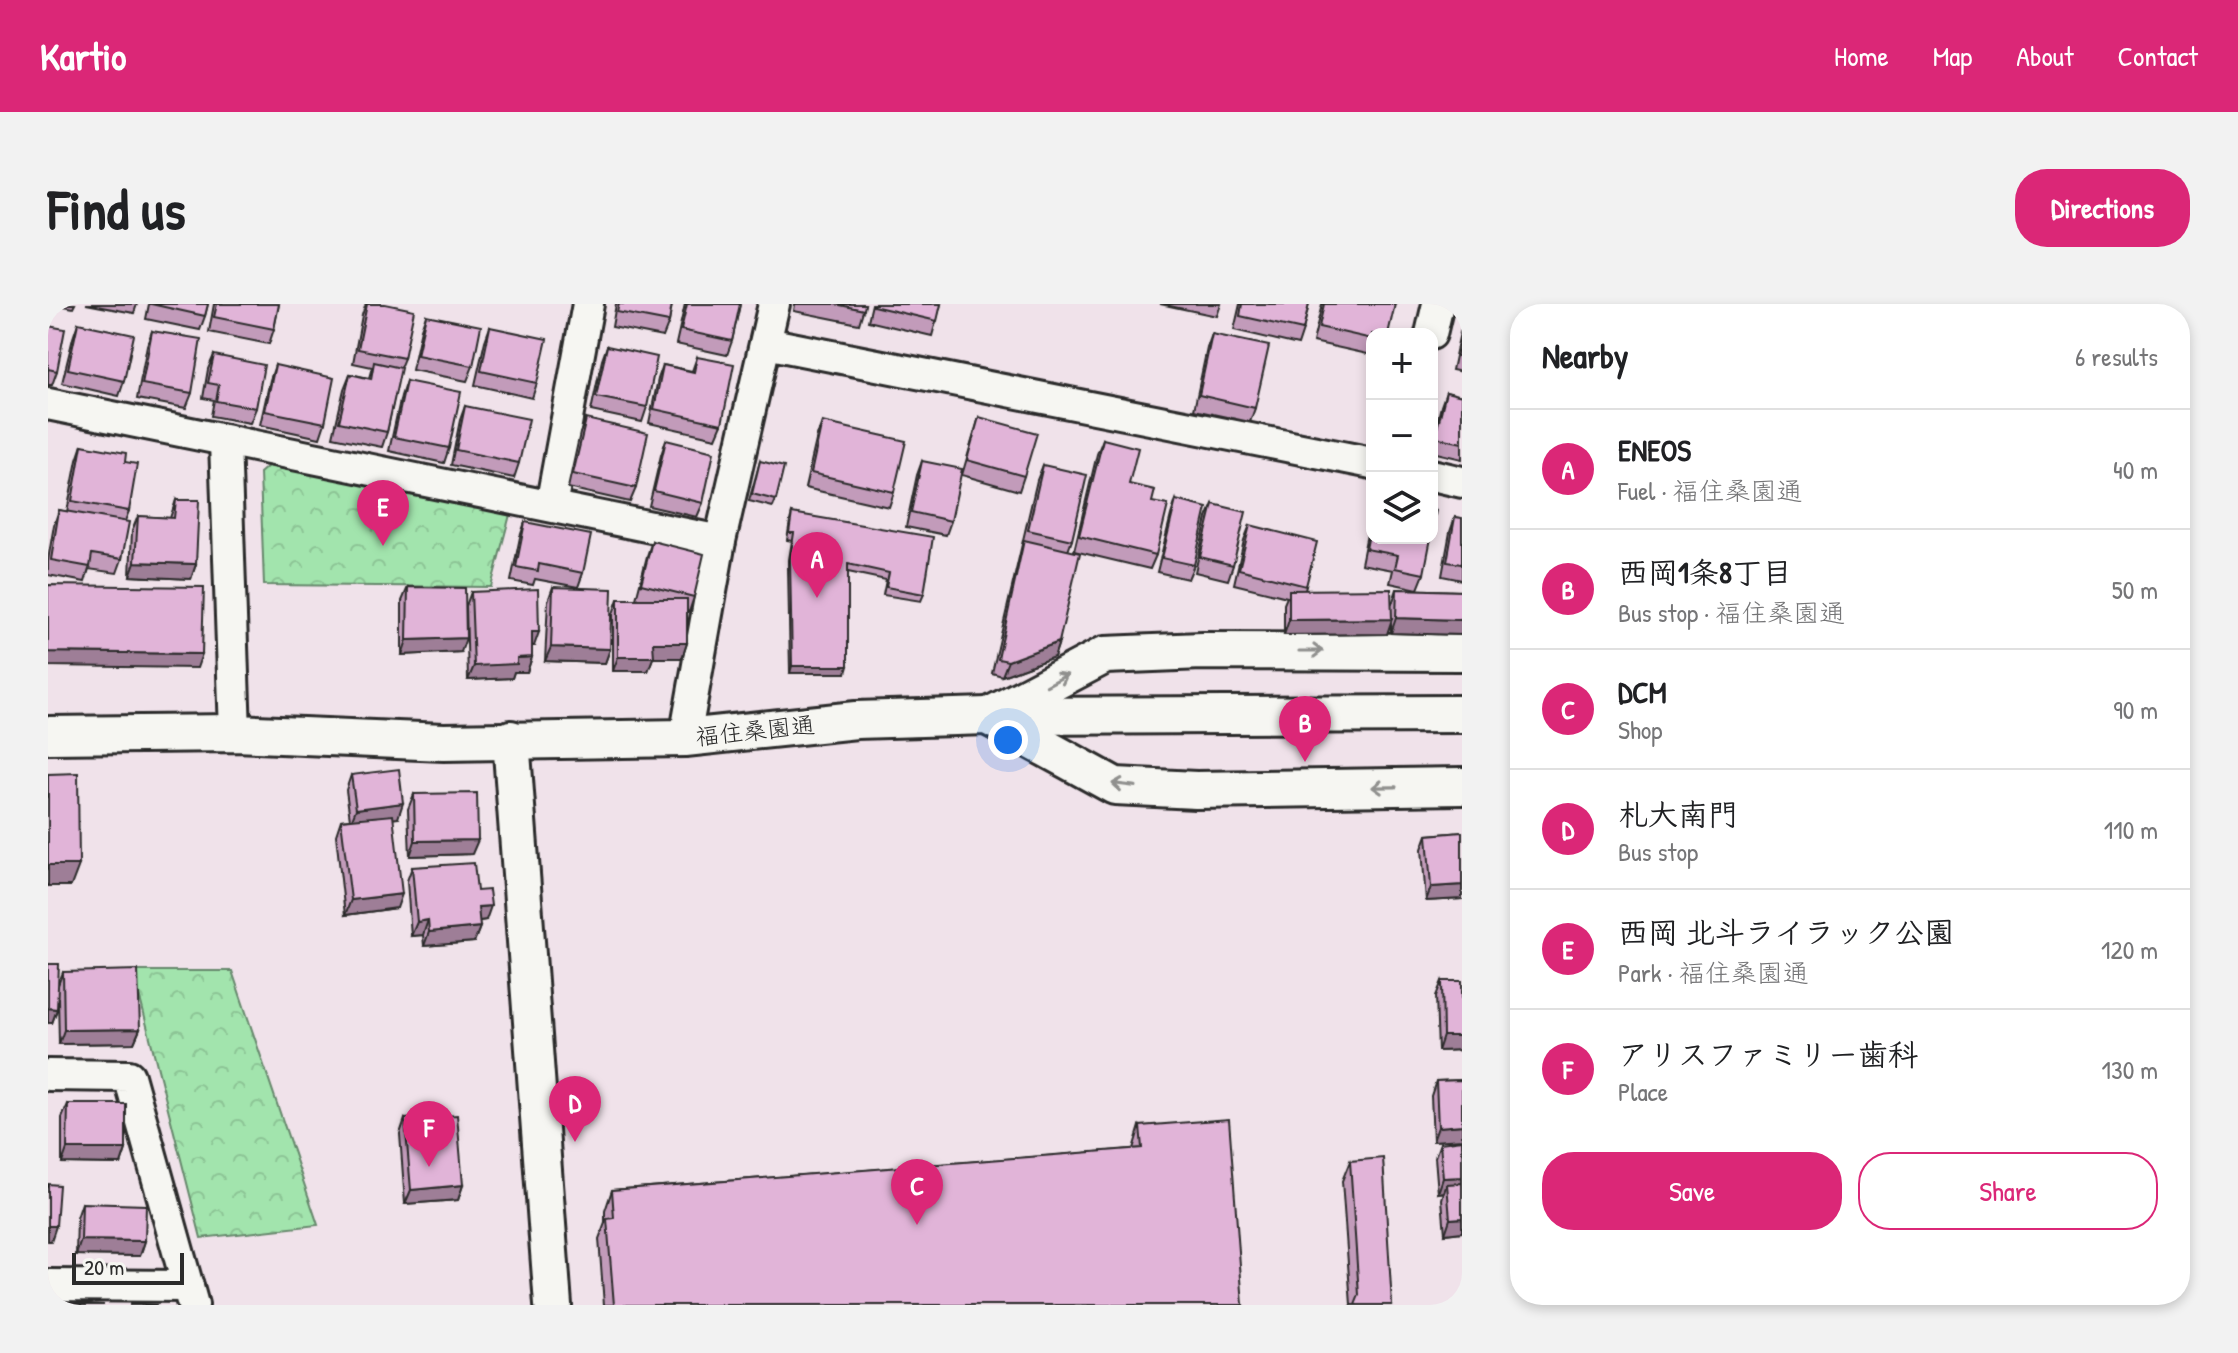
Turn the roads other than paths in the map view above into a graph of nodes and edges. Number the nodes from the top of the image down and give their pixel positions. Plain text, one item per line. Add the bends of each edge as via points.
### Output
1 (588, 304) edge
2 (774, 304) edge
3 (1438, 304) edge
4 (1432, 328) edge
5 (766, 343) junction
6 (48, 404) edge
7 (225, 441) junction
8 (1366, 462) edge
9 (1438, 476) edge
10 (1462, 482) edge
11 (551, 506) junction
12 (720, 541) junction
13 (1462, 652) edge
14 (1462, 714) edge
15 (988, 716) junction
16 (235, 733) junction
17 (48, 735) edge
18 (685, 738) junction
19 (511, 739) junction
20 (1462, 786) edge
21 (48, 1075) edge
22 (48, 1285) edge
23 (190, 1295) edge
24 (553, 1305) edge

1 - 11 street
2 - 5 street
3 - 4 street
5 - 8 street
5 - 12 street
6 - 7 street
7 - 11 street
7 - 16 street
9 - 10 street
11 - 12 street
12 - 18 street
15 -> 13 street via 1105,655
14 - 15 street, 福住桑園通
15 - 18 street, 福住桑園通 via 856,720
20 -> 15 street via 1115,786
16 - 17 street, 福住桑園通
16 - 19 street, 福住桑園通 via 444,742
18 - 19 street, 福住桑園通
19 - 24 street
21 - 23 street via 129,1076
22 - 23 street

